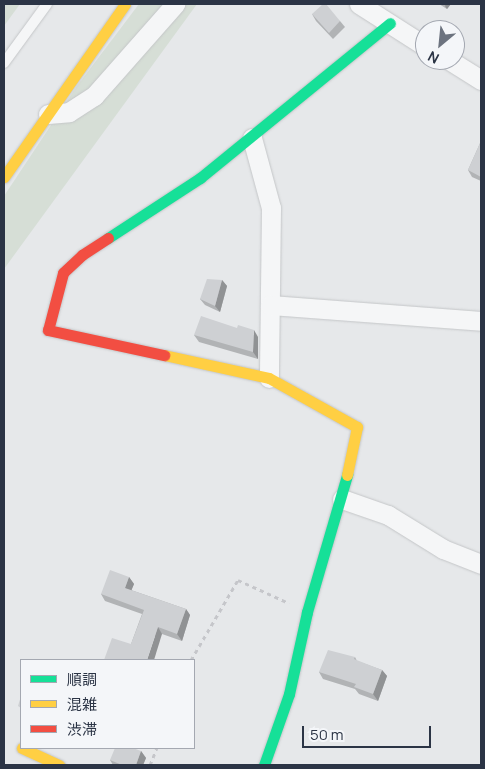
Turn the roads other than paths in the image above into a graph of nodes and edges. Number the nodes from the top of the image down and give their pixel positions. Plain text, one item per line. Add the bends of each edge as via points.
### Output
1 (47, 4) edge
2 (125, 4) edge
3 (176, 4) edge
4 (359, 4) edge
5 (390, 23) junction
6 (415, 39) edge
7 (4, 63) edge
8 (465, 70) edge
9 (481, 80) edge
10 (48, 114) junction
11 (252, 138) junction
12 (4, 177) edge
13 (270, 305) junction
14 (481, 320) edge
15 (269, 378) junction
16 (342, 499) junction
17 (481, 564) edge
18 (25, 749) edge
19 (59, 765) edge
20 (264, 765) edge

1 - 7 lane
2 - 10 street
3 - 10 street via 94,96 68,112
4 - 5 street
5 - 6 street
5 - 11 street
8 - 9 street
10 - 12 street
11 - 13 street via 270,208
11 - 15 street via 200,178 82,255 63,273 48,330
13 - 14 street
13 - 15 street
15 - 16 street via 357,427
16 - 17 street via 394,518 443,550
16 - 20 street via 307,612 289,694
18 - 19 street

